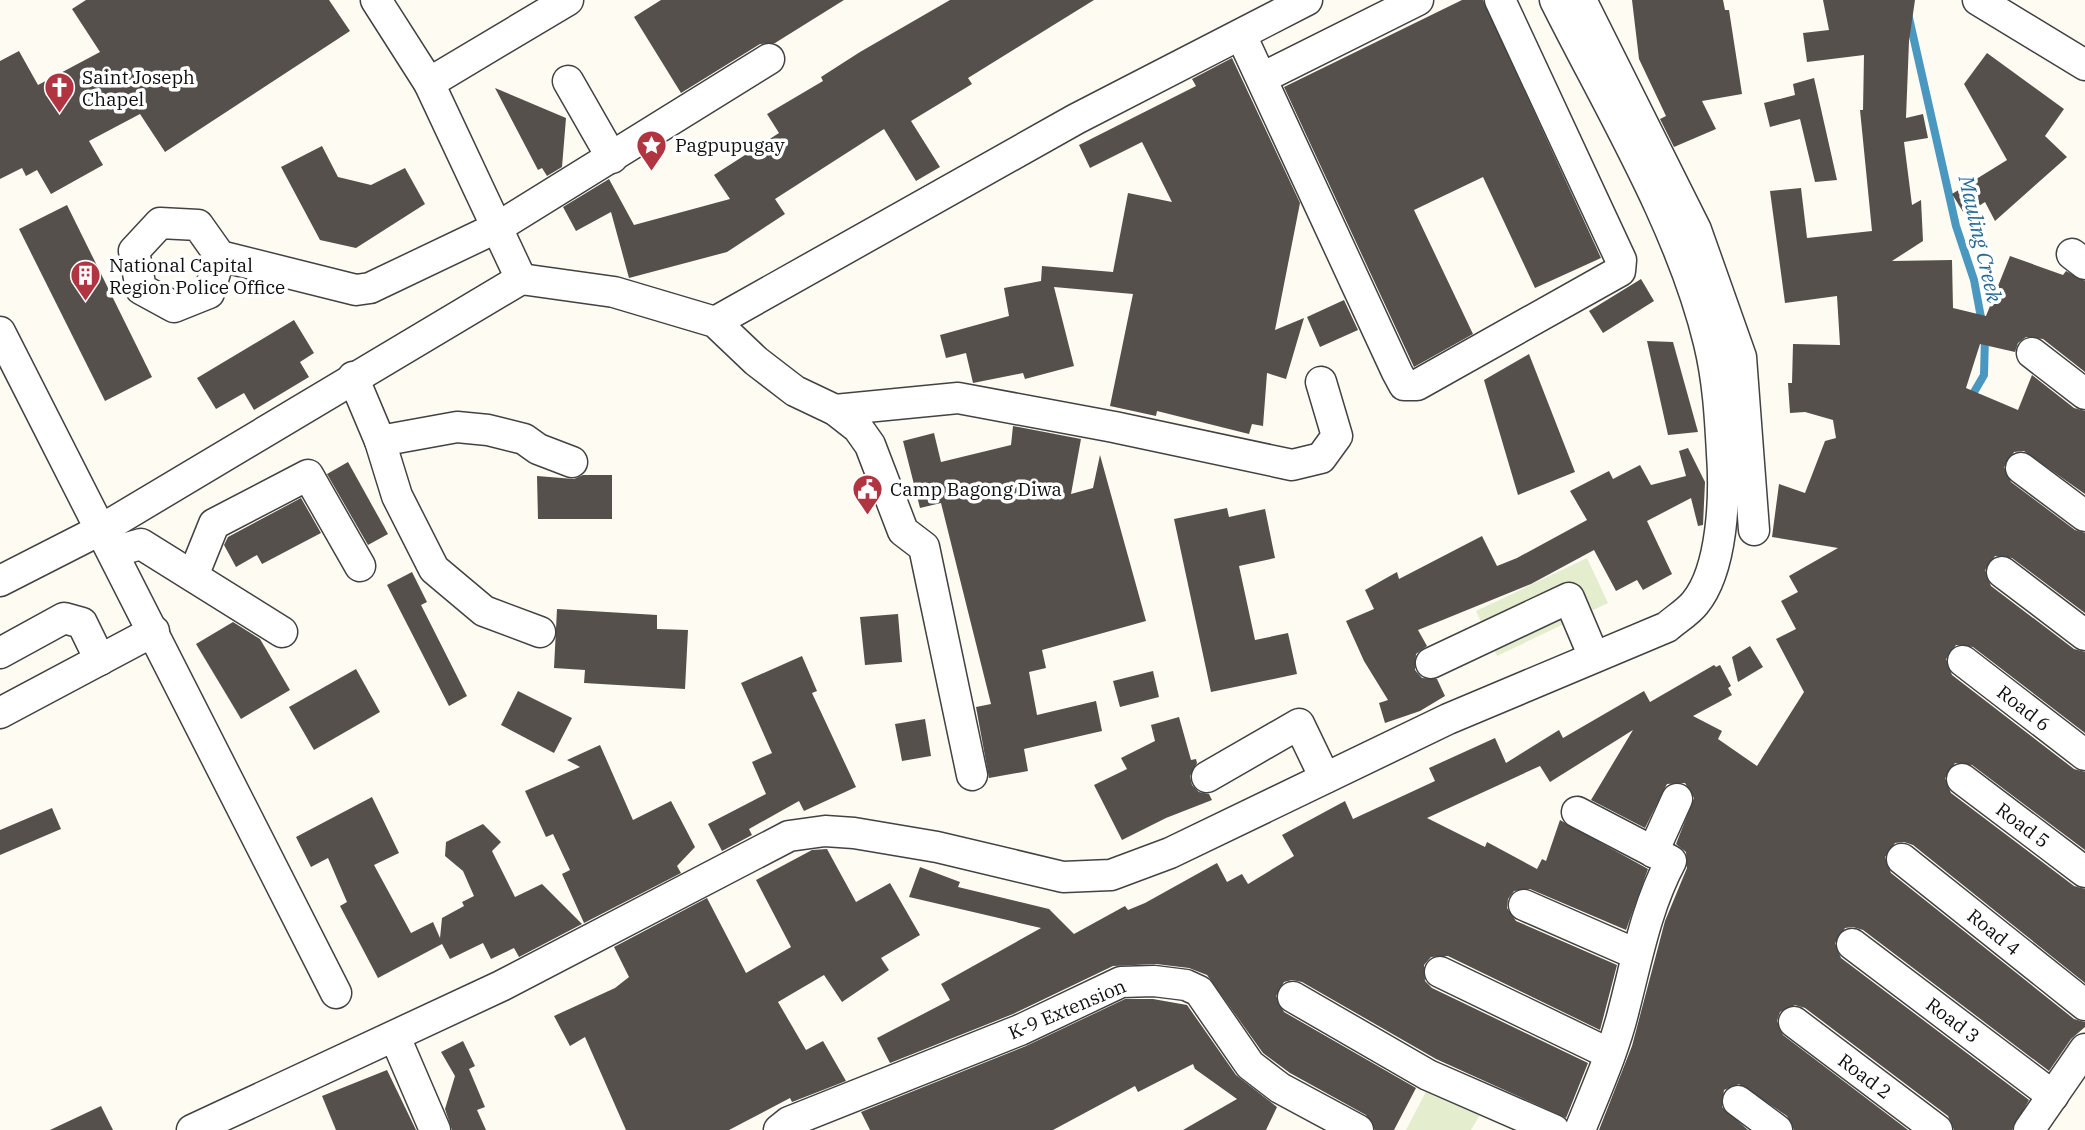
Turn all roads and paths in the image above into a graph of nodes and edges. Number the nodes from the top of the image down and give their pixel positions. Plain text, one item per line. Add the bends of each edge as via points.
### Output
1 (376, 0) edge
2 (568, 0) edge
3 (1307, 0) edge
4 (1418, 0) edge
5 (1500, 0) edge
6 (1555, 0) edge
7 (1581, 0) edge
8 (1978, 0) edge
9 (1241, 35) junction
10 (769, 58) dead end
11 (2085, 65) edge
12 (1262, 78) junction
13 (568, 81) dead end
14 (429, 83) junction
15 (612, 158) junction
16 (498, 228) junction
17 (220, 256) dead end
18 (521, 279) junction
19 (715, 322) junction
20 (3, 344) edge
21 (2032, 353) dead end
22 (353, 377) junction
23 (1321, 382) dead end
24 (2085, 394) edge
25 (835, 410) junction
26 (380, 441) junction
27 (572, 462) dead end
28 (2021, 468) dead end
29 (2085, 516) edge
30 (1754, 530) dead end
31 (108, 541) junction
32 (359, 566) dead end
33 (2002, 572) dead end
34 (193, 576) junction
35 (0, 581) edge
36 (154, 631) junction
37 (282, 632) dead end
38 (540, 632) dead end
39 (2085, 635) edge
40 (0, 653) edge
41 (1594, 657) junction
42 (100, 660) junction
43 (1963, 661) dead end
44 (1431, 663) dead end
45 (0, 713) edge
46 (2085, 755) edge
47 (972, 775) dead end
48 (1207, 777) dead end
49 (1325, 778) junction
50 (1962, 779) dead end
51 (1677, 799) dead end
52 (1577, 812) dead end
53 (1653, 852) junction
54 (1902, 859) dead end
55 (2085, 872) edge
56 (1524, 905) dead end
57 (1852, 944) dead end
58 (1636, 954) junction
59 (1440, 972) dead end
60 (336, 993) dead end
61 (1293, 997) dead end
62 (2085, 1005) edge
63 (1794, 1022) dead end
64 (395, 1037) junction
65 (2085, 1049) edge
66 (1610, 1054) junction
67 (2053, 1096) junction
68 (1738, 1101) dead end
69 (192, 1130) edge
70 (435, 1130) edge
71 (779, 1130) edge
72 (1358, 1130) edge
73 (1554, 1130) edge
74 (1580, 1130) edge
75 (1777, 1130) edge
76 (1937, 1130) edge
77 (2029, 1130) edge

1 - 14 street
2 - 14 street
3 - 9 street
4 - 12 street
5 - 12 street via 1621,260 1620,271 1418,385 1404,385 1397,372
6 - 41 street via 1664,219 1694,292 1718,391 1724,483 1721,525 1696,602 1667,627
7 - 30 street via 1696,230 1741,357
8 - 11 street
9 - 12 street
9 - 19 street via 1076,119
10 - 15 street
13 - 15 street
14 - 16 street
15 - 16 street
16 - 17 street via 370,288 356,290
16 - 18 street
18 - 19 street via 614,292
18 - 22 street
19 - 25 street via 795,391
20 - 31 street
21 - 24 street
22 - 26 street
22 - 31 street
23 - 25 street via 1337,436 1321,458 1292,465 958,398
25 - 47 street via 858,428 870,445 903,531 924,547
26 - 27 street via 457,427 488,430 524,439
26 - 38 street via 397,496 434,569 484,611
28 - 29 street
31 - 34 street via 141,544
31 - 35 street
31 - 36 street
32 - 34 street via 308,475 214,524
33 - 39 street
34 - 37 street
36 - 42 street
36 - 60 street
40 - 42 street via 64,618 82,624
41 - 44 street via 1569,598
41 - 49 street
42 - 45 street
43 - 46 street, Road 6
48 - 49 street via 1299,724
49 - 64 street via 1170,853 1111,875 1086,878 854,833 789,836
50 - 55 street, Road 5
51 - 53 street
52 - 53 street
53 - 58 street via 1671,861
54 - 62 street, Road 4
56 - 58 street
57 - 67 street, Road 3
58 - 66 street
59 - 66 street
61 - 73 street via 1428,1075
63 - 76 street, Road 2
64 - 69 street
64 - 70 street
65 - 67 street
66 - 74 street
67 - 77 street
68 - 75 street
71 - 72 street, K-9 Extension via 1135,980 1186,985 1199,991 1250,1065 1280,1088

